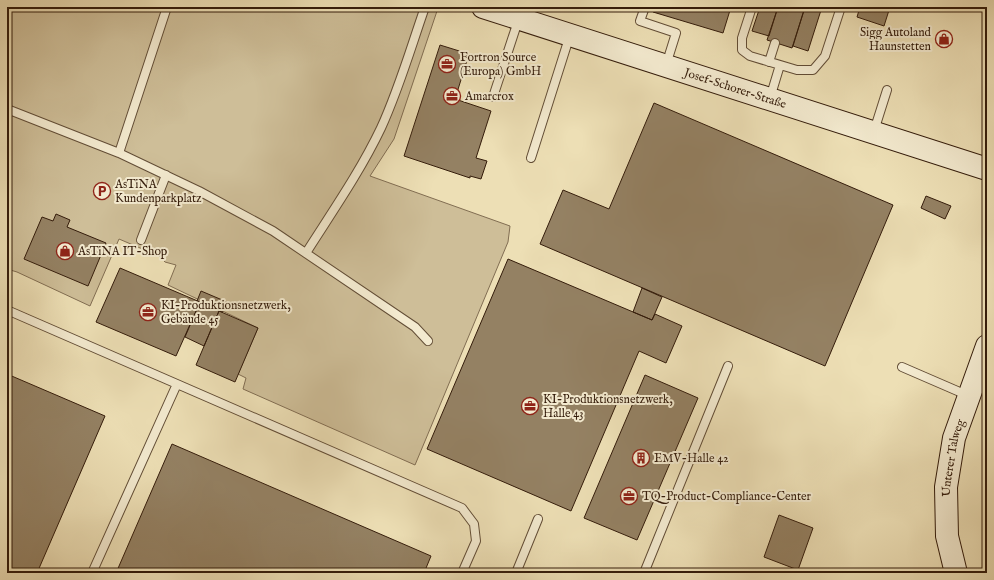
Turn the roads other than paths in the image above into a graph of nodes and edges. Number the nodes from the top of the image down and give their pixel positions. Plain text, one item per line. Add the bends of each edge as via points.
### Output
1 (167, 7) edge
2 (425, 7) edge
3 (483, 7) edge
4 (645, 7) edge
5 (752, 7) edge
6 (841, 7) edge
7 (518, 18) junction
8 (570, 35) junction
9 (776, 43) dead end
10 (769, 62) junction
11 (666, 65) junction
12 (780, 65) junction
13 (887, 90) dead end
14 (493, 97) dead end
15 (769, 99) junction
16 (7, 109) edge
17 (873, 132) junction
18 (119, 154) junction
19 (531, 158) dead end
20 (987, 168) edge
21 (166, 175) junction
22 (140, 240) dead end
23 (306, 254) junction
24 (7, 310) edge
25 (428, 341) dead end
26 (987, 346) edge
27 (728, 366) dead end
28 (902, 367) dead end
29 (177, 384) junction
30 (969, 396) junction
31 (538, 519) dead end
32 (92, 573) edge
33 (462, 573) edge
34 (516, 573) edge
35 (644, 573) edge
36 (956, 573) edge

1 - 18 lane
2 - 23 lane via 401,80 381,128 358,171
3 - 7 street, Josef-Schorer-Straße
4 - 11 lane via 640,21 676,33
5 - 10 lane via 742,38 742,50 750,56
6 - 12 lane via 825,56 813,70 797,70
7 - 8 street, Josef-Schorer-Straße
7 - 14 lane
8 - 11 street, Josef-Schorer-Straße
8 - 19 lane
9 - 10 lane
10 - 12 lane
11 - 15 street, Josef-Schorer-Straße
12 - 15 lane
13 - 17 lane
15 - 17 street, Josef-Schorer-Straße
16 - 18 lane
17 - 20 street, Josef-Schorer-Straße
18 - 21 lane
21 - 22 lane
21 - 23 lane via 273,231
23 - 25 lane via 415,327
24 - 29 lane
26 - 30 street, Unterer Talweg
27 - 35 lane
28 - 30 lane
29 - 32 lane
29 - 33 lane via 462,508 474,524 476,541
30 - 36 street, Unterer Talweg via 954,438 946,488 947,536
31 - 34 lane

